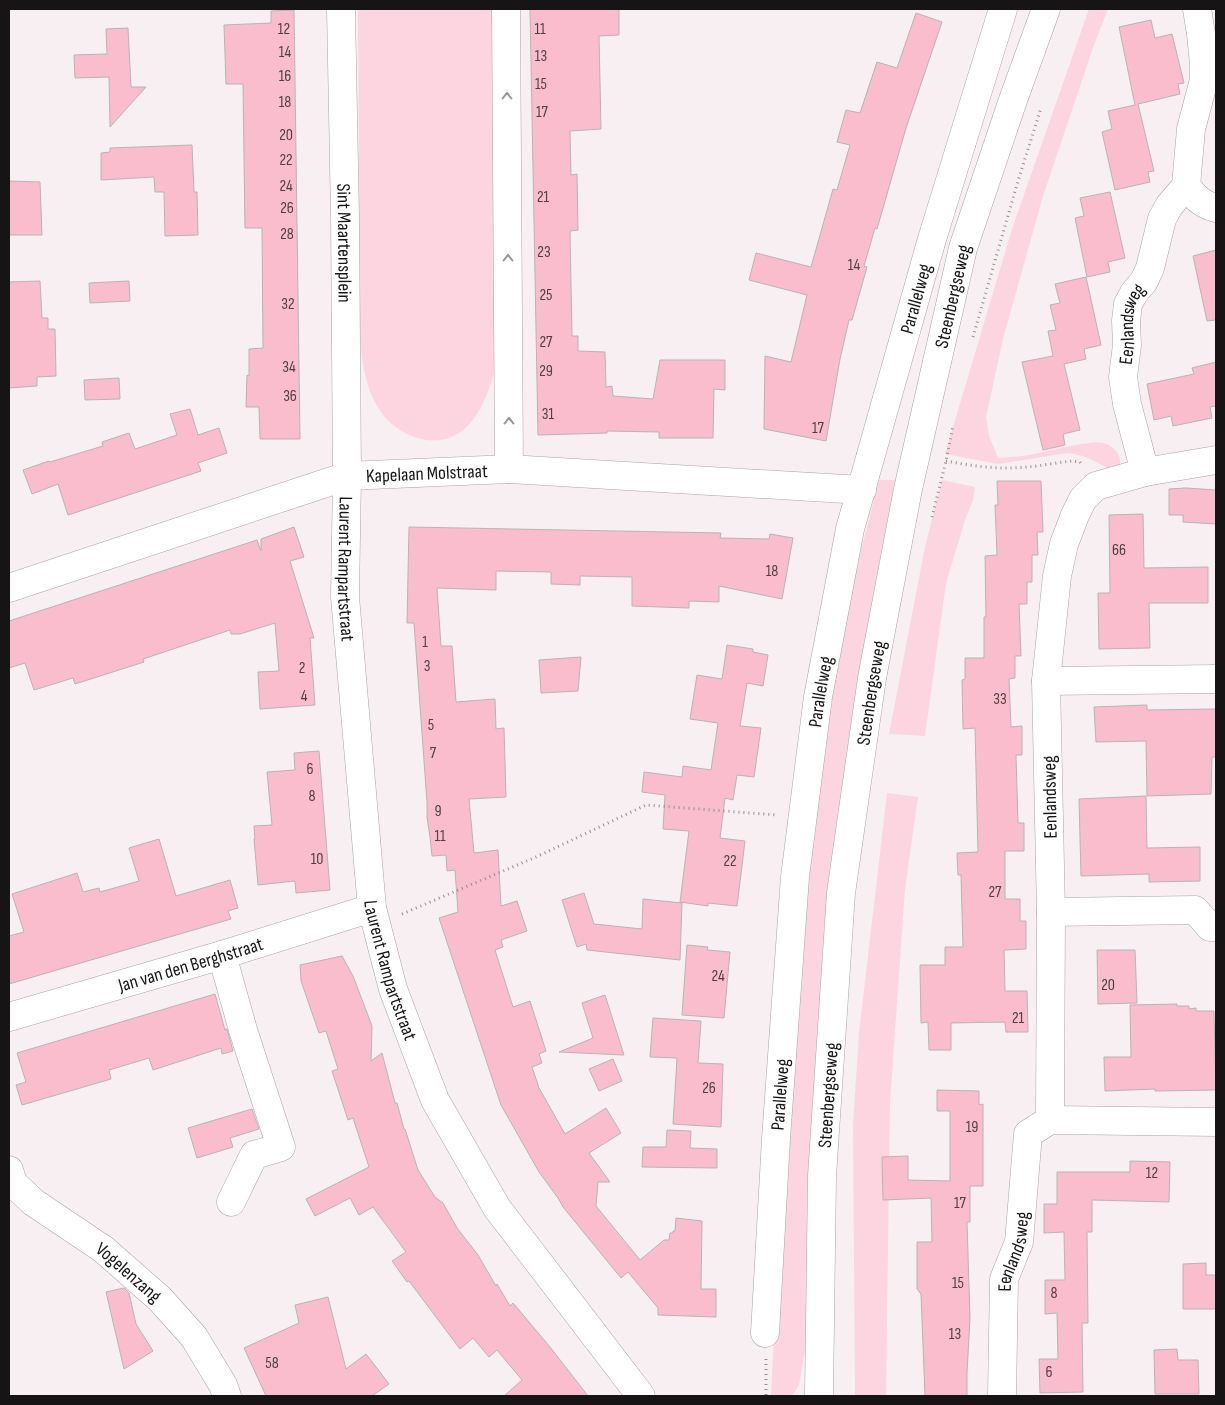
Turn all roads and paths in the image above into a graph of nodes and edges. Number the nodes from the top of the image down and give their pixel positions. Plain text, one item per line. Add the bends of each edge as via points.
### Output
1 (341, 9) edge
2 (506, 9) edge
3 (1003, 9) edge
4 (1046, 9) edge
5 (1197, 9) edge
6 (1044, 100) dead end
7 (1186, 186) junction
8 (1216, 208) edge
9 (972, 339) dead end
10 (953, 423) dead end
11 (917, 455) junction
12 (1216, 460) edge
13 (946, 461) junction
14 (509, 470) junction
15 (1146, 472) junction
16 (347, 476) junction
17 (1096, 486) junction
18 (862, 490) junction
19 (931, 523) dead end
20 (9, 588) edge
21 (1216, 679) edge
22 (1046, 681) junction
23 (802, 818) junction
24 (1051, 912) junction
25 (374, 917) junction
26 (1216, 926) edge
27 (222, 955) junction
28 (9, 1018) edge
29 (1050, 1120) junction
30 (1216, 1122) edge
31 (9, 1170) edge
32 (231, 1202) dead end
33 (765, 1333) joint
34 (227, 1396) edge
35 (640, 1396) edge
36 (766, 1396) edge
37 (819, 1396) edge
38 (1002, 1396) edge

1 - 16 street, Sint Maartensplein
14 -> 2 street
3 - 18 street, Parallelweg via 932,239
4 - 11 street, Steenbergseweg via 963,248
5 - 7 street via 1204,80 1191,129
6 - 9 path, Steenbergseweg
7 - 8 street via 1196,199
7 - 15 street, Eenlandsweg via 1168,206 1150,268 1128,304 1123,377
10 - 13 path
11 - 13 path
11 - 37 street, Steenbergseweg via 872,678 841,893 822,1176
12 - 15 street
13 - 17 path via 1006,468 1080,462
13 - 19 path
14 - 16 street, Kapelaan Molstraat
14 - 18 street, Kapelaan Molstraat
15 - 17 street
16 - 20 street, Kapelaan Molstraat
16 - 25 street, Laurent Rampartstraat via 345,597
17 - 22 street, Eenlandsweg via 1083,499 1064,544 1057,576
18 - 23 street, Parallelweg via 850,529 818,697
21 - 22 street
22 - 24 street, Eenlandsweg
23 - 25 path via 646,804 536,857
23 - 33 street, Parallelweg via 776,1139
24 - 26 street via 1195,910 1210,927
24 - 29 street, Eenlandsweg
25 - 27 street, Jan van den Berghstraat
25 - 35 street, Laurent Rampartstraat via 392,989 435,1100 497,1208
27 - 28 street, Jan van den Berghstraat
27 - 32 street via 281,1147 254,1154
29 - 30 street
29 - 38 street, Eenlandsweg via 1028,1134 1019,1242 1004,1279
31 - 34 street, Vogelenzang via 13,1183 33,1202 103,1249 160,1300 194,1337
33 - 36 path

